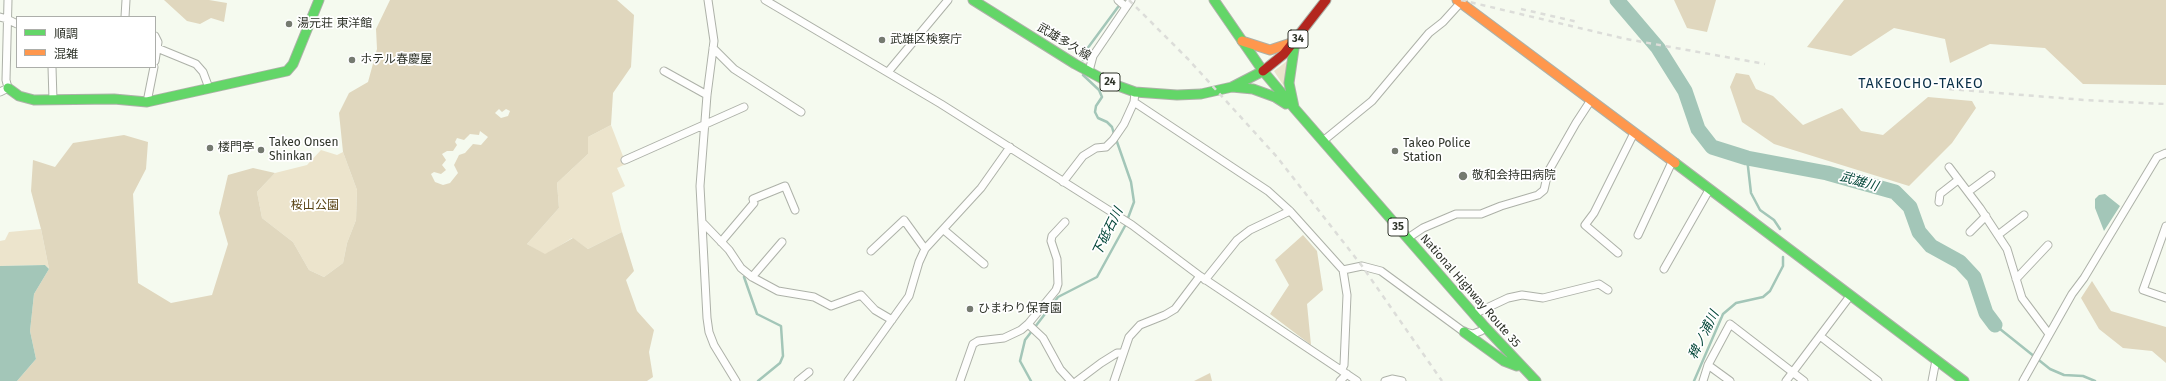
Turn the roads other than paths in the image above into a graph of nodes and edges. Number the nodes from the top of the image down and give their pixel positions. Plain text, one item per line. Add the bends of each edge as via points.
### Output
1 (8, 0) edge
2 (126, 0) edge
3 (319, 0) edge
4 (708, 0) edge
5 (765, 0) edge
6 (948, 0) edge
7 (973, 0) edge
8 (1118, 0) edge
9 (1131, 0) edge
10 (1214, 0) edge
11 (1326, 0) edge
12 (1460, 1) edge
13 (1126, 7) junction
14 (125, 16) edge
15 (4, 18) edge
16 (16, 24) edge
17 (156, 38) edge
18 (1242, 41) junction
19 (1295, 42) junction
20 (157, 48) junction
21 (713, 48) junction
22 (156, 54) edge
23 (52, 68) edge
24 (154, 68) edge
25 (664, 71) dead end
26 (1089, 71) junction
27 (1263, 71) junction
28 (888, 72) junction
29 (1232, 87) junction
30 (209, 88) junction
31 (4, 90) edge
32 (1135, 92) junction
33 (707, 95) junction
34 (53, 100) junction
35 (1591, 100) junction
36 (147, 102) junction
37 (1134, 102) junction
38 (744, 108) dead end
39 (1295, 109) junction
40 (800, 112) dead end
41 (705, 125) junction
42 (1634, 133) junction
43 (1323, 141) junction
44 (1010, 147) junction
45 (2166, 153) edge
46 (625, 160) dead end
47 (1672, 162) junction
48 (1948, 167) dead end
49 (1991, 175) dead end
50 (1958, 180) junction
51 (1063, 182) junction
52 (1709, 190) junction
53 (1968, 192) junction
54 (1939, 202) dead end
55 (795, 210) dead end
56 (1290, 210) junction
57 (2024, 215) dead end
58 (1986, 216) junction
59 (702, 222) junction
60 (1065, 222) dead end
61 (2166, 226) edge
62 (944, 230) junction
63 (1970, 232) dead end
64 (1638, 235) dead end
65 (1998, 235) junction
66 (1408, 238) junction
67 (721, 242) junction
68 (782, 242) dead end
69 (2048, 245) dead end
70 (925, 249) junction
71 (871, 251) dead end
72 (1618, 253) dead end
73 (984, 264) dead end
74 (1664, 269) dead end
75 (1343, 270) junction
76 (752, 277) junction
77 (1203, 278) junction
78 (2016, 279) junction
79 (1608, 290) dead end
80 (1850, 296) junction
81 (2166, 298) edge
82 (1474, 314) junction
83 (892, 320) junction
84 (1028, 324) junction
85 (1485, 327) junction
86 (1464, 332) junction
87 (2049, 334) junction
88 (1820, 336) junction
89 (1123, 353) junction
90 (1936, 360) junction
91 (1708, 365) junction
92 (1524, 370) junction
93 (809, 372) dead end
94 (1345, 372) junction
95 (1792, 373) junction
96 (855, 377) edge
97 (736, 381) edge
98 (798, 381) edge
99 (848, 381) edge
100 (960, 381) edge
101 (1070, 381) edge
102 (1077, 381) edge
103 (1114, 381) edge
104 (1340, 381) edge
105 (1357, 381) edge
106 (1385, 381) edge
107 (1402, 381) edge
108 (1536, 381) edge
109 (1703, 381) edge
110 (1730, 381) edge
111 (1786, 381) edge
112 (1804, 381) edge
113 (1878, 381) edge
114 (1932, 381) edge
115 (1964, 381) edge
116 (2023, 381) edge

1 - 15 street
2 - 14 street
3 - 30 main road via 296,59 287,71
4 - 21 street
5 - 28 street
6 - 28 street
7 - 26 main road, 武雄多久線 / 24
8 - 13 street
9 - 13 street
10 - 18 main road, National Highway Route 35
11 - 19 main road, 34
12 - 35 main road
12 - 43 street via 1443,22 1429,33 1372,101
13 - 26 street via 1093,56
15 - 16 street
15 - 31 street via 8,55
17 - 20 street
18 - 19 main road via 1270,50
18 - 27 main road, National Highway Route 35
19 - 27 main road, 34
19 - 39 main road via 1289,83
20 - 22 street
20 - 30 street via 196,64 203,72
21 - 33 street
21 - 40 street via 734,69
23 - 34 street
24 - 36 street
25 - 33 street
26 - 32 main road, 武雄多久線 / 24 via 1110,83
27 - 29 main road, 武雄多久線 / 24
27 - 39 main road, National Highway Route 35 / 35
28 - 44 street
29 - 32 main road, 武雄多久線 / 24 via 1201,94
29 - 39 main road via 1253,89 1275,97
30 - 36 main road
31 - 34 main road via 34,100
32 - 37 street
33 - 41 street
34 - 36 main road via 114,99
35 - 42 main road
35 - 66 street via 1548,172 1544,190 1538,195 1481,214 1456,214 1423,228
37 - 51 street via 1113,140 1106,147 1096,148 1083,156
37 - 56 street via 1268,191
38 - 41 street
39 - 43 main road, National Highway Route 35 / 35
41 - 46 street
41 - 59 street via 700,186
42 - 47 main road
42 - 72 street via 1585,225
43 - 66 main road, National Highway Route 35 / 35
44 - 51 street
44 - 62 street via 981,188
45 - 87 street via 2157,157
47 - 52 main road
47 - 64 street
48 - 50 street
49 - 53 street
50 - 53 street
50 - 54 street via 1940,194
51 - 77 street via 1132,225
52 - 74 street
52 - 80 main road
53 - 58 street
55 - 67 street via 785,186 753,199 754,203
56 - 75 street
56 - 77 street via 1250,230 1237,240
57 - 65 street
58 - 63 street
58 - 65 street
59 - 67 street
59 - 97 street via 709,332
60 - 84 street via 1052,236 1051,241 1056,259 1058,284
61 - 81 street via 2143,290
62 - 70 street
62 - 73 street
65 - 78 street via 2007,249
66 - 82 main road, National Highway Route 35 / 35
67 - 76 street via 741,268
68 - 76 street
69 - 78 street
70 - 71 street via 904,220
70 - 83 street via 909,296
75 - 86 street via 1362,266 1382,271
75 - 94 street via 1346,296
76 - 83 street via 778,292 814,297 831,306 861,295 875,310
77 - 89 street via 1175,309 1140,325 1129,338
77 - 94 street
78 - 87 street via 2022,298
79 - 82 street via 1599,284 1543,298 1522,294
80 - 88 street
80 - 90 main road
82 - 85 main road, National Highway Route 35 / 35
83 - 96 street
84 - 100 street via 1004,338 973,344
84 - 101 street via 1043,338 1060,369
85 - 86 street via 1473,334
85 - 92 main road, National Highway Route 35 / 35
86 - 92 main road via 1504,361
87 - 116 street
88 - 95 street
88 - 113 street
89 - 102 street via 1117,353 1101,362
89 - 103 street
90 - 114 street
90 - 115 main road
91 - 95 street via 1730,324
91 - 109 street
91 - 110 street
92 - 108 main road, National Highway Route 35 / 35
93 - 98 street
94 - 104 street
94 - 105 street
95 - 111 street
95 - 112 street
96 - 99 street
106 - 107 street

